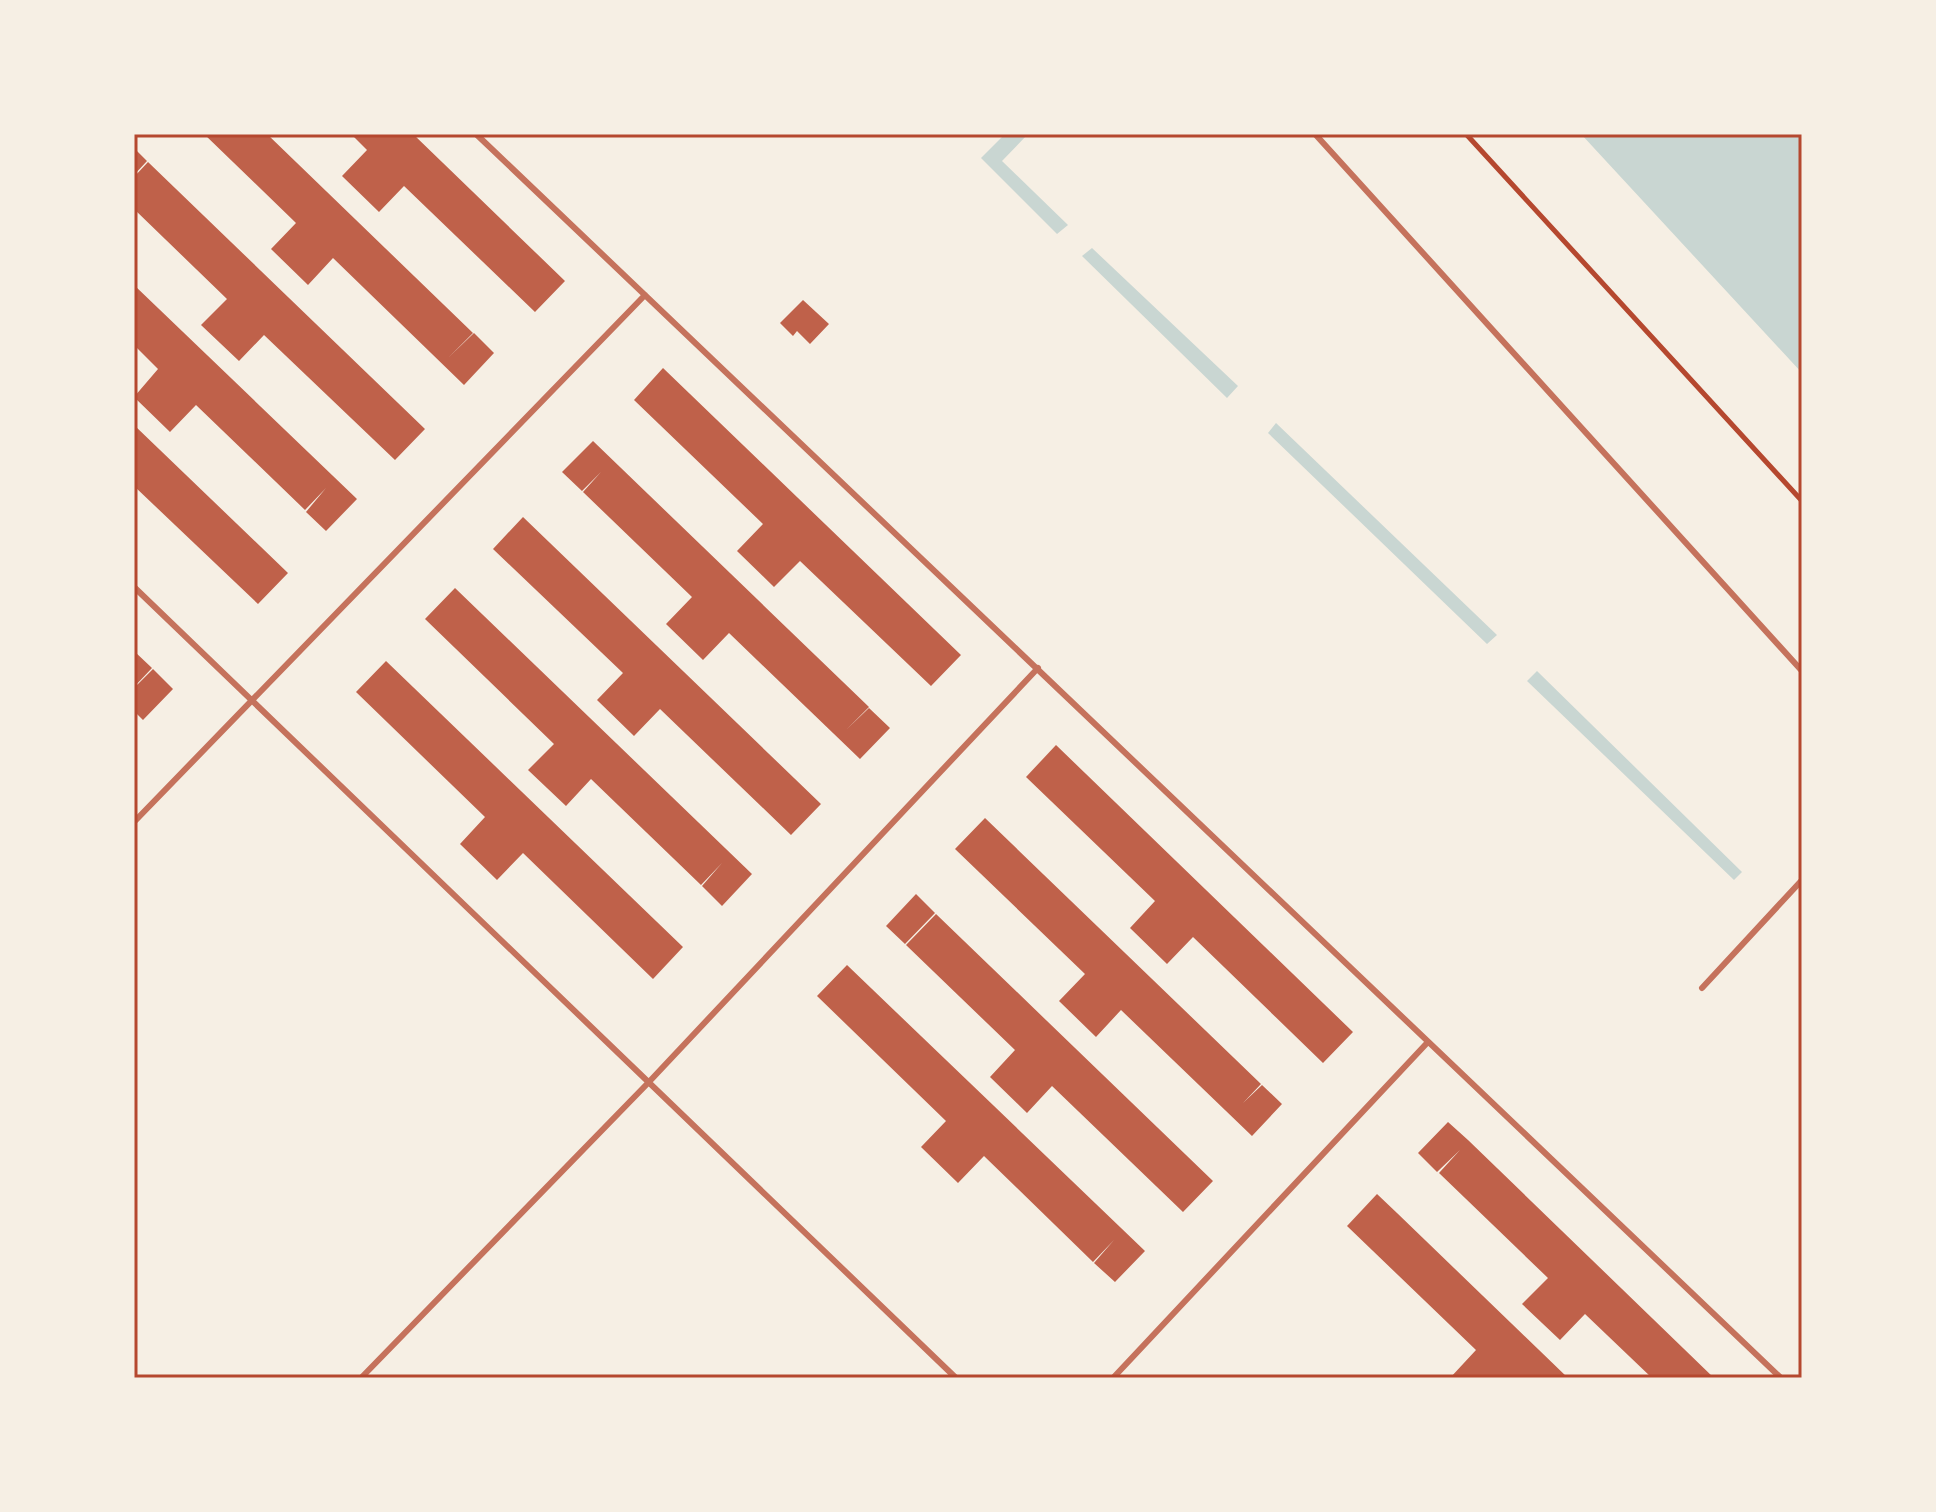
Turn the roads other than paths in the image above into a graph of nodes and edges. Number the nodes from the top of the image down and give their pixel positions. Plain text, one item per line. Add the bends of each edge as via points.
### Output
1 (476, 134) edge
2 (1315, 134) edge
3 (645, 295) junction
4 (134, 587) edge
5 (1038, 668) junction
6 (1802, 671) edge
7 (253, 698) junction
8 (134, 822) edge
9 (1802, 880) edge
10 (1702, 988) dead end
11 (1427, 1043) junction
12 (648, 1083) junction
13 (361, 1378) edge
14 (956, 1378) edge
15 (1113, 1378) edge
16 (1781, 1378) edge

1 - 3 lane
2 - 6 lane
3 - 5 lane
3 - 7 lane
4 - 7 lane
5 - 11 lane
5 - 12 lane
7 - 8 lane
7 - 12 lane
9 - 10 lane
11 - 15 lane
11 - 16 lane
12 - 13 lane
12 - 14 lane

